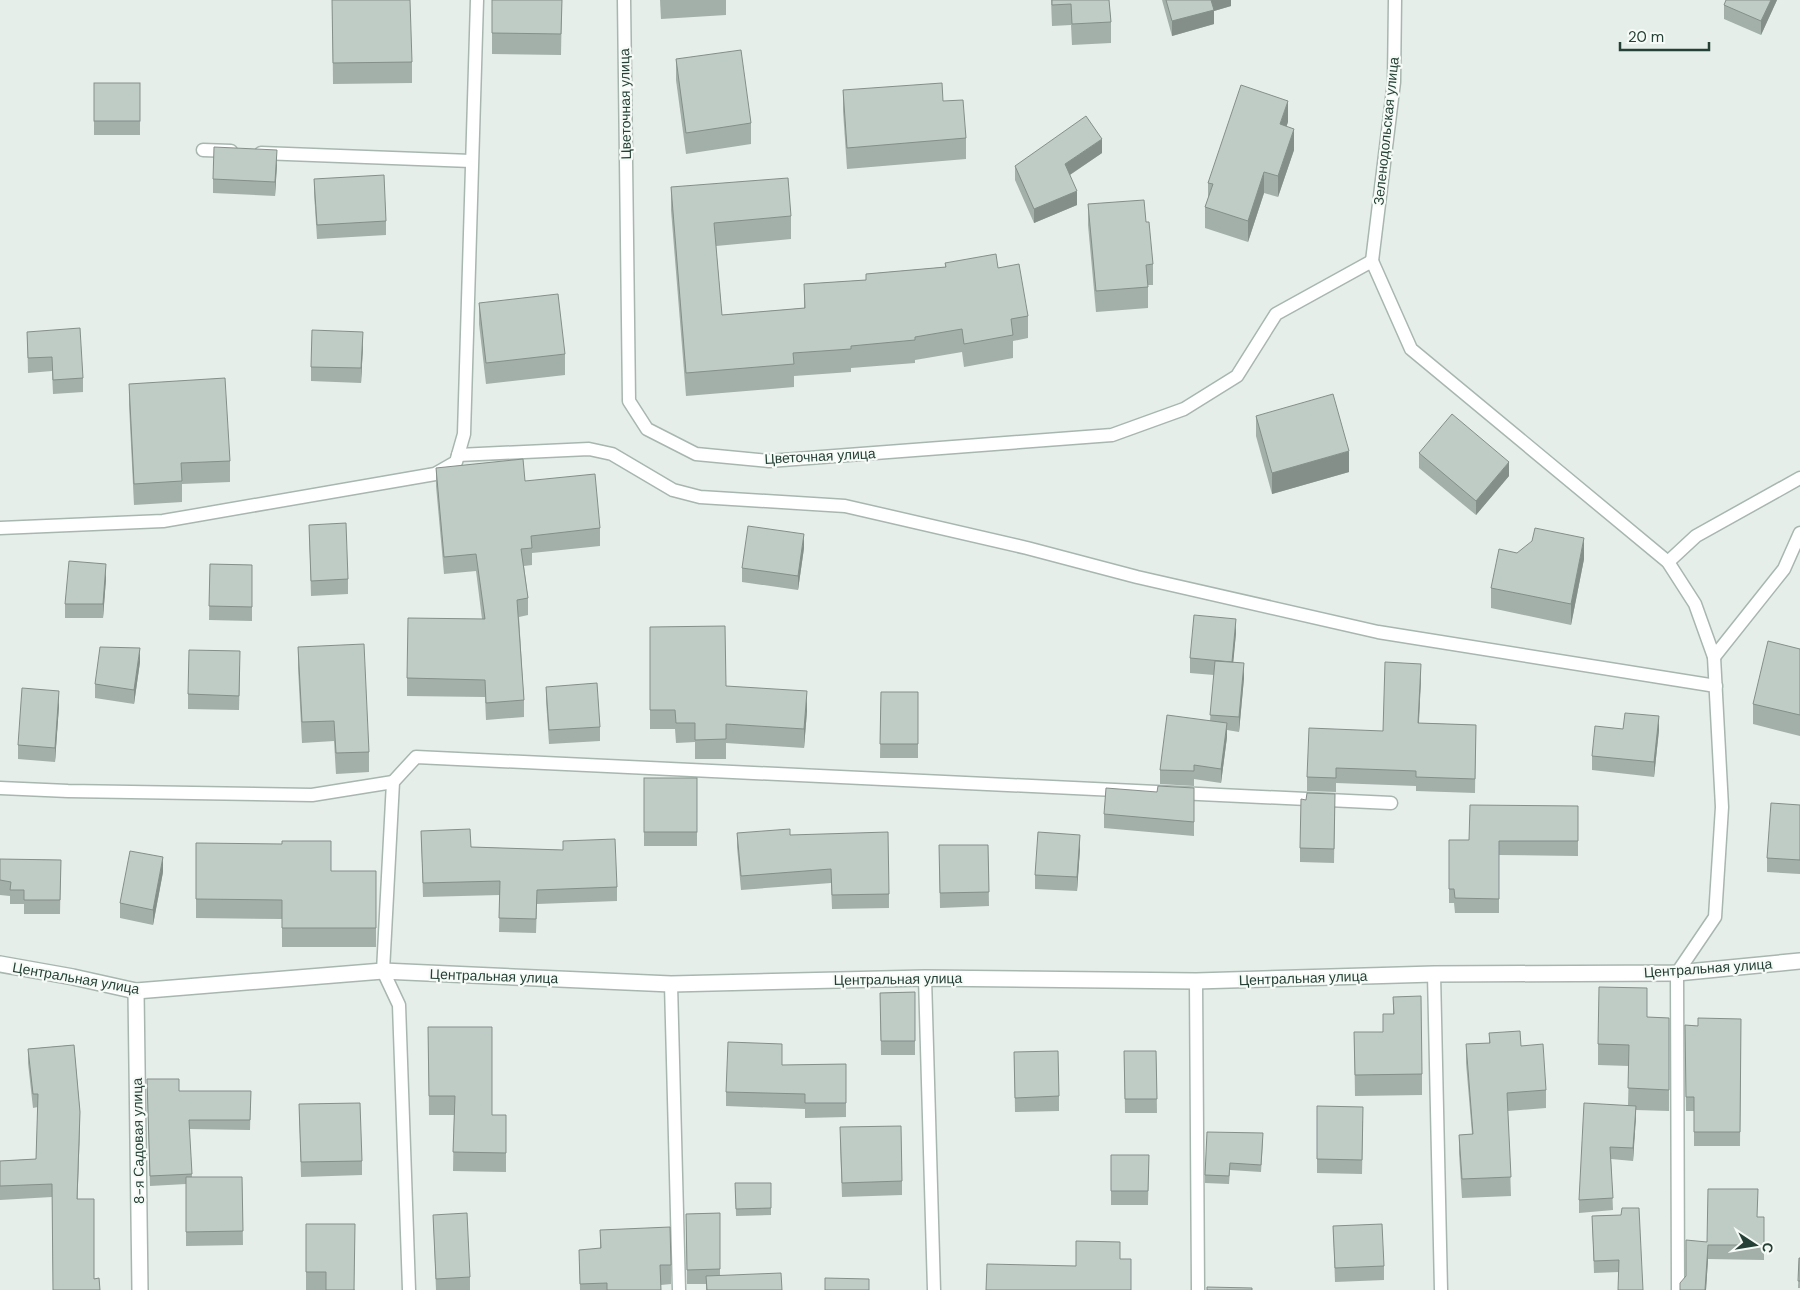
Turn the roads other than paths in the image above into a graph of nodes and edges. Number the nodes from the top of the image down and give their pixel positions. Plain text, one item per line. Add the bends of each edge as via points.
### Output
1 (476, 0) edge
2 (624, 0) edge
3 (1395, 0) edge
4 (203, 150) dead end
5 (471, 161) junction
6 (1372, 261) junction
7 (458, 455) junction
8 (1800, 478) edge
9 (0, 528) edge
10 (1800, 533) edge
11 (1668, 562) junction
12 (1714, 657) junction
13 (1716, 686) junction
14 (393, 782) junction
15 (0, 788) edge
16 (1391, 803) dead end
17 (1800, 961) edge
18 (0, 964) edge
19 (383, 971) junction
20 (1677, 973) junction
21 (1434, 974) junction
22 (925, 978) junction
23 (1196, 981) junction
24 (672, 984) junction
25 (136, 991) junction
26 (140, 1290) edge
27 (409, 1290) edge
28 (679, 1290) edge
29 (934, 1290) edge
30 (1198, 1290) edge
31 (1441, 1290) edge
32 (1678, 1290) edge

1 - 5 lane
2 - 6 lane, Цветочная улица via 629,401 647,429 696,454 769,461 1112,435 1184,409 1237,376 1276,314
3 - 6 lane, Зеленодольская улица via 1394,82
4 - 5 lane
5 - 7 lane via 464,434
6 - 11 lane via 1411,349
7 - 9 lane via 456,462 436,474 163,521
7 - 13 lane via 589,449 612,454 673,490 700,497 845,506 1378,632
8 - 11 lane via 1696,536
10 - 12 lane via 1784,569
11 - 12 lane via 1695,604
12 - 13 lane
13 - 20 lane via 1722,806 1715,917
14 - 15 lane via 312,795
14 - 16 lane via 416,757
14 - 19 lane
17 - 20 street, Центральная улица
18 - 25 street, Центральная улица
19 - 24 street, Центральная улица
19 - 25 street, Центральная улица
19 - 27 lane via 399,1005
20 - 21 street, Центральная улица
20 - 32 lane
21 - 23 street, Центральная улица
21 - 31 lane
22 - 23 street, Центральная улица
22 - 24 street, Центральная улица
22 - 29 lane
23 - 30 lane
24 - 28 lane
25 - 26 street, 8-я Садовая улица

